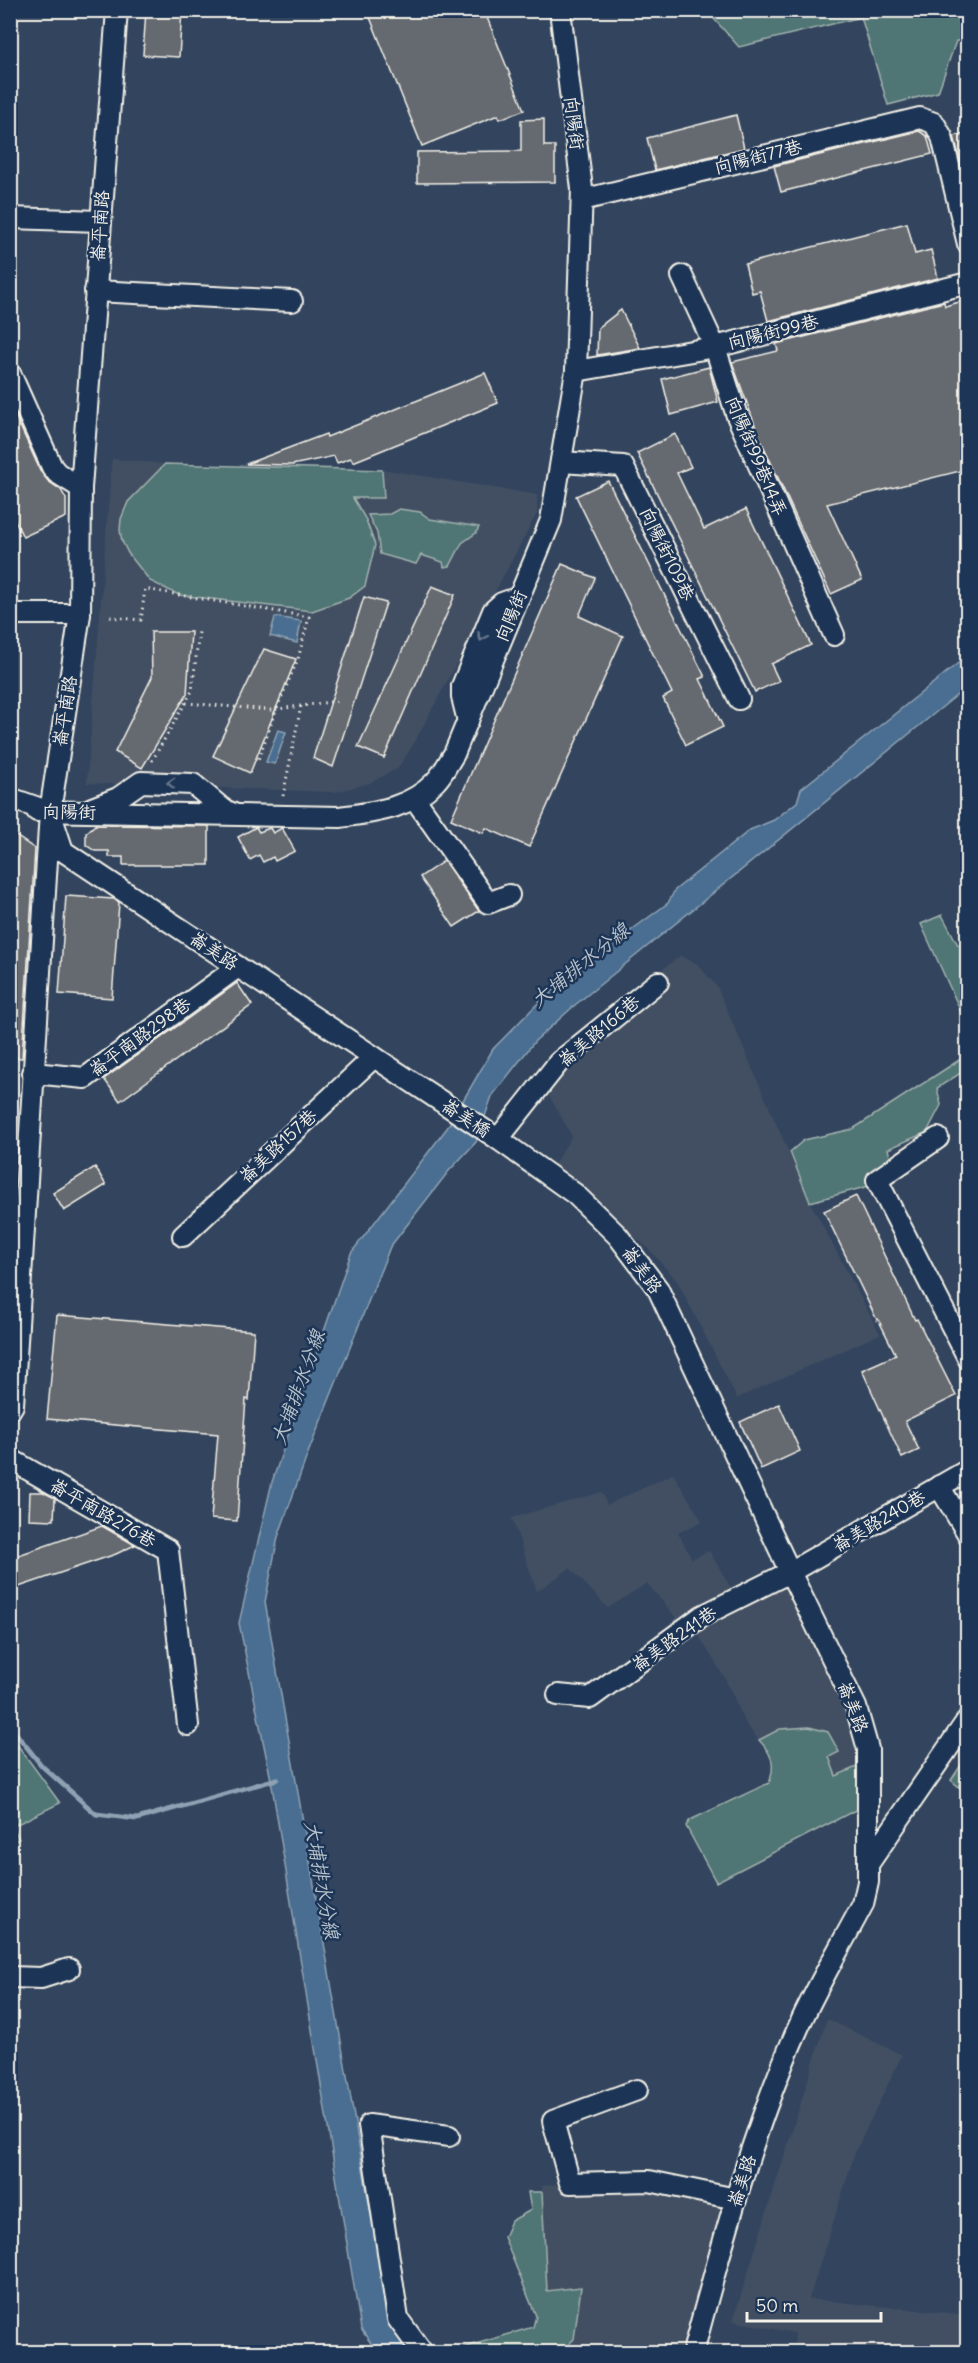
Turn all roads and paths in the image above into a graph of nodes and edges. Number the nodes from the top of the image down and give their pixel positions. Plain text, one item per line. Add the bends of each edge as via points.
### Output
1 (117, 10) edge
2 (560, 10) edge
3 (582, 200) junction
4 (10, 218) edge
5 (100, 220) junction
6 (968, 244) edge
7 (682, 276) dead end
8 (968, 283) edge
9 (95, 291) junction
10 (292, 301) dead end
11 (715, 347) junction
12 (576, 371) junction
13 (10, 373) edge
14 (561, 462) junction
15 (81, 488) junction
16 (10, 614) edge
17 (80, 614) junction
18 (110, 617) dead end
19 (199, 632) dead end
20 (834, 635) dead end
21 (739, 699) dead end
22 (338, 701) dead end
23 (186, 703) junction
24 (301, 706) junction
25 (276, 710) junction
26 (152, 761) dead end
27 (257, 763) dead end
28 (283, 796) dead end
29 (10, 798) edge
30 (415, 799) junction
31 (10, 811) edge
32 (50, 812) junction
33 (82, 812) junction
34 (240, 815) junction
35 (509, 895) dead end
36 (238, 967) junction
37 (658, 982) dead end
38 (374, 1057) junction
39 (33, 1073) junction
40 (435, 1097) joint
41 (938, 1138) dead end
42 (498, 1139) junction
43 (17, 1220) edge
44 (183, 1236) dead end
45 (968, 1358) edge
46 (10, 1410) edge
47 (10, 1459) edge
48 (968, 1470) edge
49 (939, 1486) junction
50 (968, 1533) edge
51 (790, 1572) junction
52 (558, 1695) dead end
53 (968, 1719) edge
54 (188, 1725) dead end
55 (869, 1863) junction
56 (69, 1969) dead end
57 (10, 1977) edge
58 (637, 2090) dead end
59 (450, 2136) dead end
60 (736, 2199) junction
61 (422, 2352) edge
62 (693, 2352) edge

1 - 5 street, 崙平南路
2 - 3 street, 向陽街
3 - 6 street, 向陽街77巷 via 920,118 934,123 942,137
3 - 12 street, 向陽街
4 - 5 street
5 - 9 street, 崙平南路
7 - 11 street, 向陽街99巷14弄
8 - 11 street, 向陽街99巷
9 - 10 street
9 - 15 street, 崙平南路
11 - 12 street, 向陽街99巷
11 - 20 street, 向陽街99巷14弄 via 737,416
12 - 14 street, 向陽街
13 - 15 street via 52,467
14 - 21 street, 向陽街109巷 via 623,466
14 - 30 street, 向陽街 via 551,520 454,754 436,781
15 - 17 street, 崙平南路
16 - 17 street
17 - 32 street, 崙平南路
18 - 25 path via 141,620 145,589 309,617 298,659
19 - 23 path via 192,691
22 - 24 path
23 - 25 path
23 - 26 path
24 - 25 path
24 - 28 path
25 - 27 path
29 - 32 street
30 - 34 street, 向陽街 via 387,810 340,817
30 - 35 street via 488,903
31 - 32 street, 向陽街
32 - 33 street, 向陽街
32 - 36 street, 崙美路 via 63,851
32 - 39 street, 崙平南路
33 - 34 street, 向陽街
34 -> 33 street via 224,810 194,784 141,782 118,798
36 - 38 street, 崙美路
36 - 39 street, 崙平南路298巷 via 85,1078
37 - 42 street, 崙美路166巷 via 559,1062
38 - 40 street, 崙美路
38 - 44 street, 崙美路157巷
39 - 43 street, 崙平南路
40 - 42 street, 崙美橋
41 - 45 street via 877,1180
42 - 51 street, 崙美路 via 575,1194 618,1236 658,1289
43 - 46 street, 崙平南路 via 14,1405
47 - 54 street, 崙平南路276巷 via 168,1550
48 - 49 street, 崙美路240巷
49 - 50 street
49 - 51 street, 崙美路240巷
51 - 52 street, 崙美路241巷 via 702,1616 590,1698
51 - 55 street, 崙美路 via 856,1707 868,1749
53 - 55 street
55 - 60 street, 崙美路 via 863,1904 799,2026 759,2127
56 - 57 street via 41,1978
58 - 60 street via 553,2121 570,2183 649,2181
59 - 61 street via 369,2125 398,2319
60 - 62 street, 崙美路

